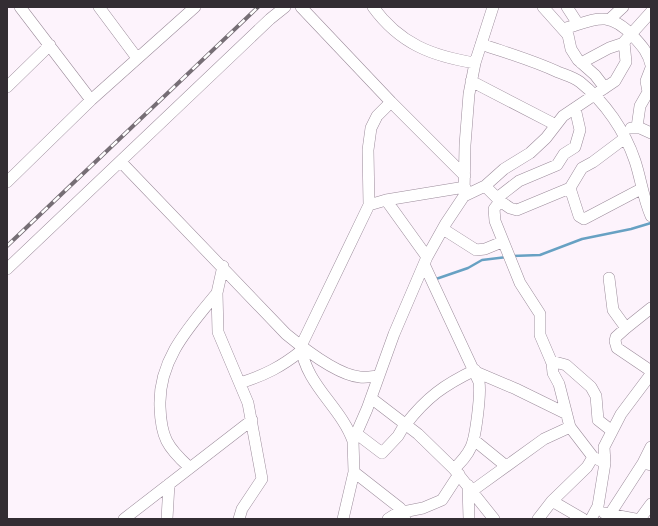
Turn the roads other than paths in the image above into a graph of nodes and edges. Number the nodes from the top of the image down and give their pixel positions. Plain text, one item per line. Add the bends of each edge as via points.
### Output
1 (20, 7) edge
2 (99, 7) edge
3 (195, 7) edge
4 (285, 7) edge
5 (301, 7) edge
6 (374, 7) edge
7 (493, 7) edge
8 (543, 7) edge
9 (566, 7) edge
10 (623, 7) edge
11 (651, 12) edge
12 (610, 19) junction
13 (578, 24) junction
14 (563, 29) junction
15 (631, 34) junction
16 (624, 43) junction
17 (481, 44) junction
18 (50, 45) junction
19 (137, 58) junction
20 (475, 63) junction
21 (581, 63) junction
22 (651, 65) edge
23 (651, 68) edge
24 (472, 81) junction
25 (7, 86) edge
26 (605, 88) junction
27 (594, 95) junction
28 (91, 100) junction
29 (391, 102) junction
30 (575, 108) junction
31 (556, 125) junction
32 (637, 127) junction
33 (651, 133) edge
34 (623, 134) junction
35 (121, 162) junction
36 (515, 163) junction
37 (525, 178) junction
38 (7, 182) edge
39 (465, 186) junction
40 (485, 186) junction
41 (570, 188) junction
42 (641, 189) junction
43 (499, 199) junction
44 (386, 200) junction
45 (368, 205) junction
46 (651, 216) edge
47 (442, 229) junction
48 (502, 242) junction
49 (425, 260) junction
50 (222, 266) junction
51 (7, 269) edge
52 (609, 278) dead end
53 (217, 293) junction
54 (651, 308) edge
55 (626, 328) junction
56 (301, 349) junction
57 (551, 361) junction
58 (476, 371) junction
59 (651, 373) edge
60 (379, 376) junction
61 (240, 383) junction
62 (371, 398) junction
63 (565, 413) junction
64 (252, 420) junction
65 (406, 424) junction
66 (570, 427) junction
67 (612, 432) junction
68 (355, 437) junction
69 (474, 440) junction
70 (651, 447) edge
71 (593, 457) junction
72 (605, 463) junction
73 (647, 464) edge
74 (506, 466) junction
75 (189, 467) junction
76 (456, 471) junction
77 (354, 472) junction
78 (169, 484) junction
79 (470, 488) junction
80 (552, 501) junction
81 (651, 504) edge
82 (403, 514) edge
83 (610, 514) junction
84 (593, 516) edge
85 (124, 519) edge
86 (167, 519) edge
87 (238, 519) edge
88 (343, 519) edge
89 (388, 519) edge
90 (469, 519) edge
91 (494, 519) edge
92 (538, 519) edge
93 (583, 519) edge
94 (635, 519) edge
95 (640, 519) edge

1 - 18 street
2 - 19 street
3 - 19 street
4 - 35 street
5 - 29 street
6 - 20 street via 380,16 418,47 449,59
7 - 17 street
8 - 14 street
9 - 13 street
10 - 12 street
11 - 15 street
12 - 13 street via 599,18
12 - 15 street
13 - 14 street
14 - 21 street via 568,35 574,55
15 - 16 street
15 - 22 street via 647,52
16 - 21 street
16 - 26 street via 626,62 615,81
17 - 20 street
17 - 27 street via 530,59 579,81
18 - 25 street
18 - 28 street
19 - 28 street
20 - 24 street
21 - 26 street
23 - 32 street via 646,81 648,92 640,106
24 - 31 street
24 - 39 street via 467,112
26 - 27 street
27 - 30 street
27 - 34 street
28 - 38 street
29 - 39 street
29 - 45 street via 377,116 371,128 368,150
30 - 31 street via 563,116
30 - 37 street via 580,130 575,147 564,154 557,165
31 - 36 street via 536,148
32 - 33 street
32 - 34 street
34 - 41 street via 596,160 582,168
34 - 42 street via 634,160
35 - 50 street
35 - 51 street
36 - 37 street
36 - 40 street
37 - 43 street via 514,184
39 - 40 street
39 - 44 street
39 - 47 street
40 - 43 street
41 - 42 street via 579,216 584,220
41 - 43 street via 517,210
42 - 46 street
43 - 48 street via 494,212
44 - 45 street
44 - 49 street
45 - 56 street
47 - 48 street via 476,250
47 - 49 street
48 - 57 street via 520,283 540,314 540,335
49 - 58 street
49 - 60 street
50 - 53 street
50 - 56 street
52 - 55 street via 613,310
53 - 61 street via 218,332
53 - 75 street via 180,339 167,362 159,392 160,425 165,441 174,454
54 - 55 street
55 - 59 street via 616,337 614,342 617,348
56 - 60 street via 348,374 360,377
56 - 61 street via 283,366
56 - 68 street via 316,385
57 - 63 street
57 - 67 street via 566,365 591,387 596,396 598,420
58 - 63 street
58 - 65 street via 449,383 429,398
58 - 69 street via 480,398
59 - 67 street via 621,414
60 - 62 street
61 - 64 street
62 - 65 street
62 - 68 street
63 - 66 street
64 - 75 street
64 - 87 street via 262,479
65 - 68 street via 382,453
65 - 76 street
66 - 71 street
66 - 74 street via 544,438
67 - 72 street via 604,448
68 - 77 street
69 - 74 street
69 - 76 street
70 - 73 street
71 - 72 street
71 - 80 street via 587,467
72 - 84 street via 598,506
73 - 83 street
74 - 79 street
75 - 78 street
76 - 79 street
76 - 82 street via 442,500
77 - 82 street
77 - 88 street
78 - 85 street
78 - 86 street
79 - 90 street
79 - 91 street
80 - 92 street
80 - 93 street
81 - 95 street
82 - 89 street
83 - 84 street
83 - 94 street

